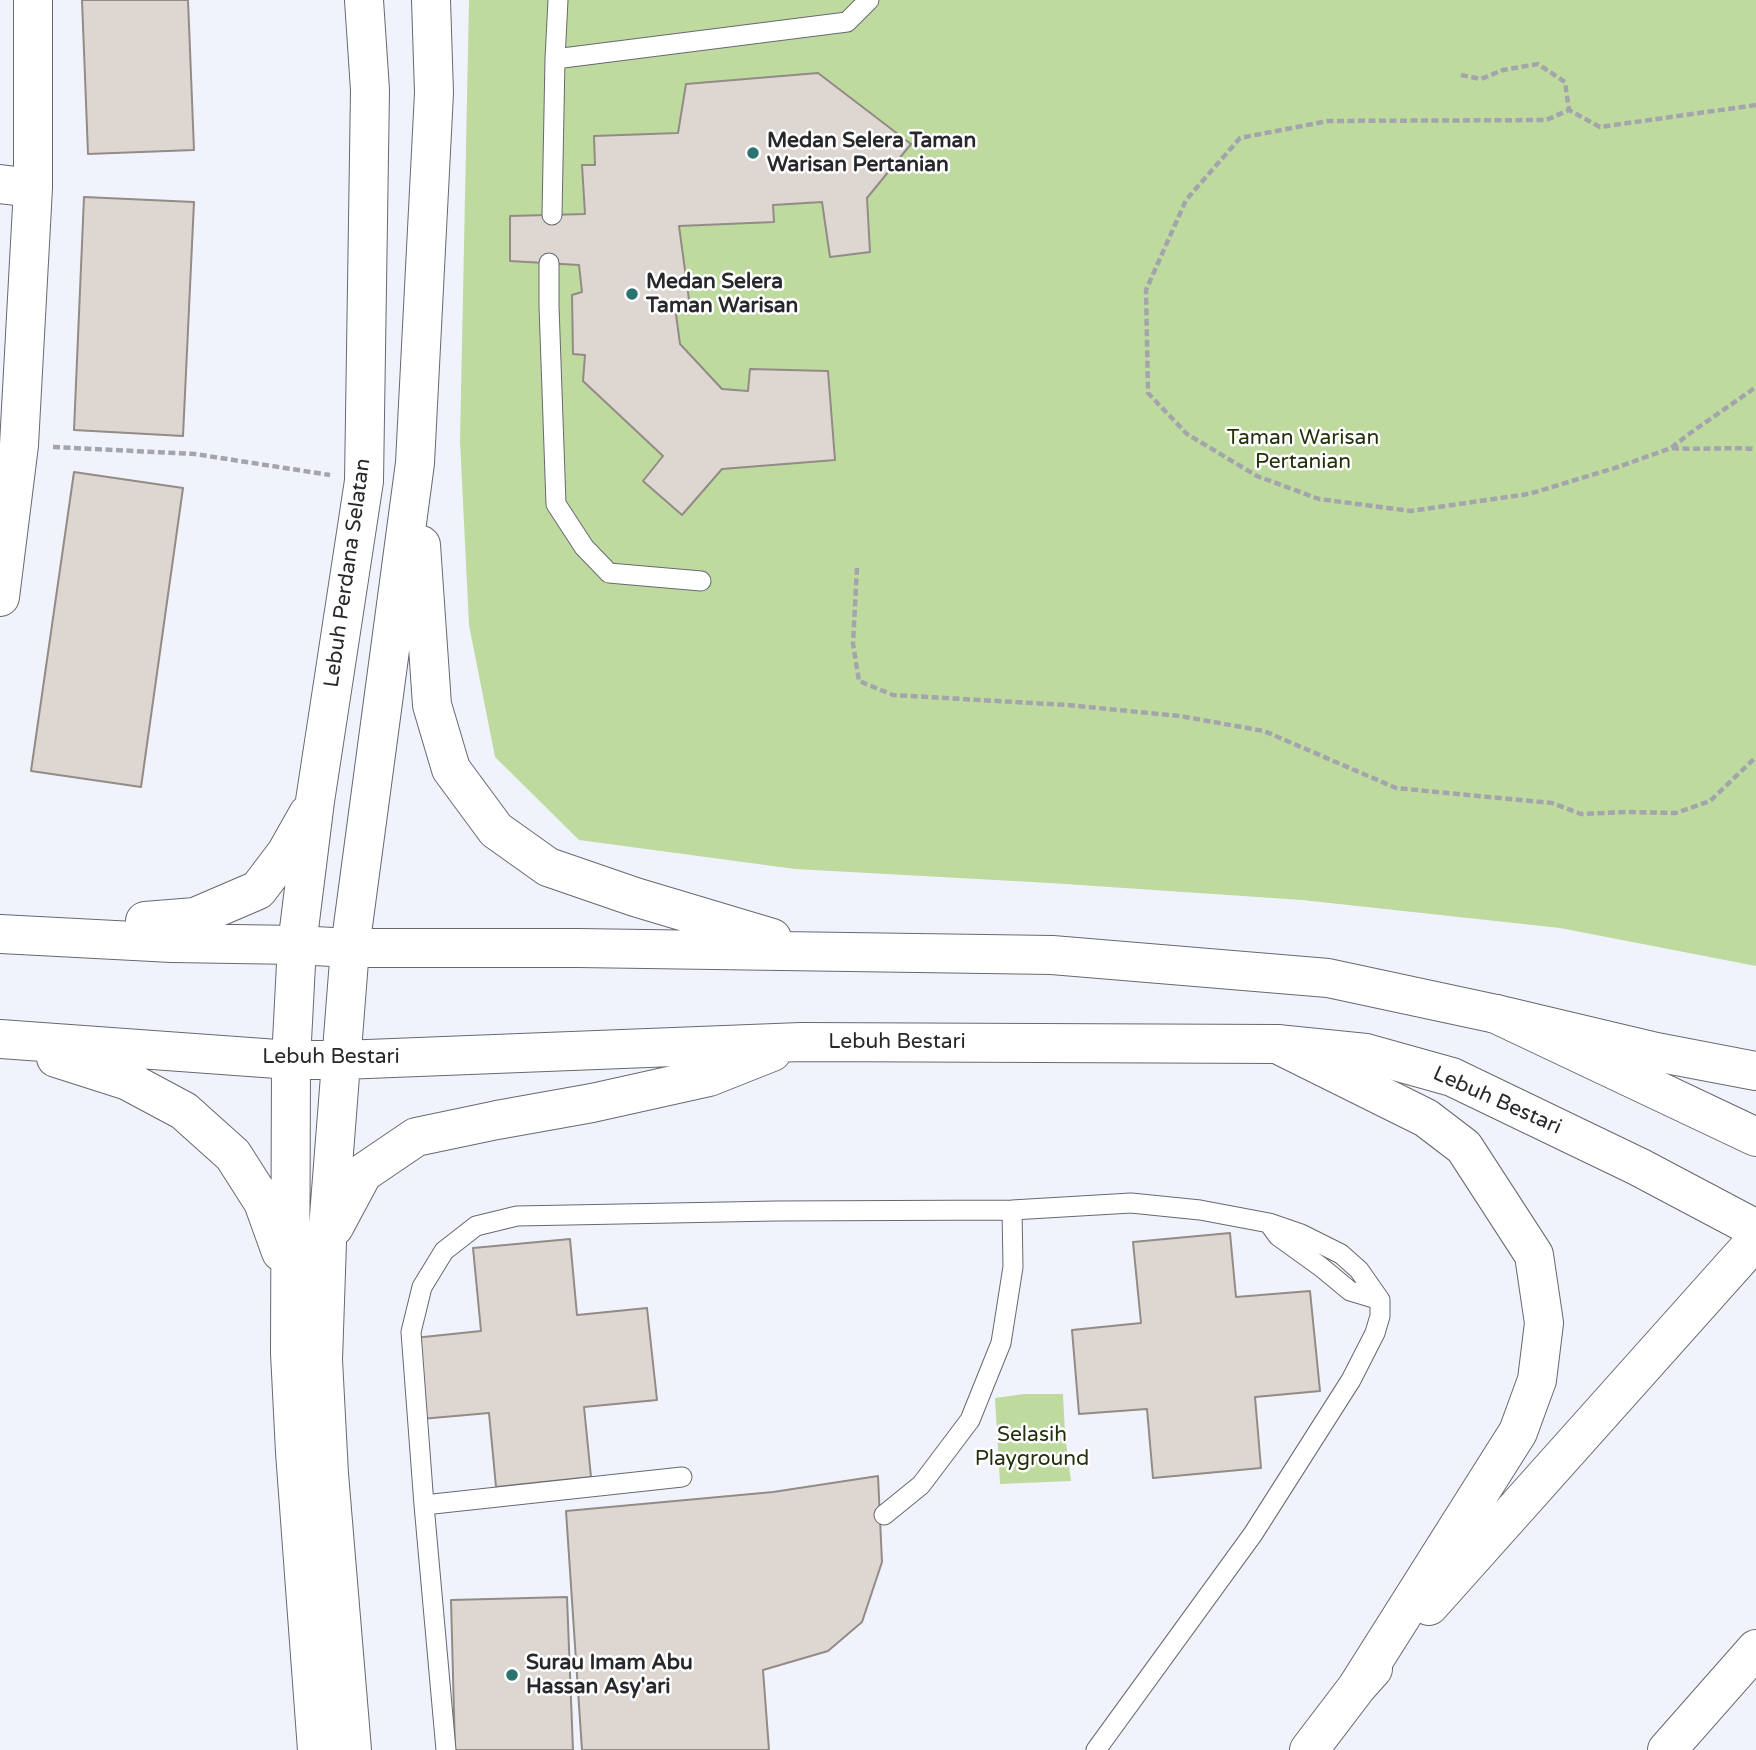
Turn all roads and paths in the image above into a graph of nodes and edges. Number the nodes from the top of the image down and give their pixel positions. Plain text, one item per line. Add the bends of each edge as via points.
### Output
1 (33, 0) edge
2 (364, 0) edge
3 (431, 0) edge
4 (558, 0) edge
5 (869, 0) edge
6 (555, 59) junction
7 (1461, 75) dead end
8 (1756, 105) edge
9 (1569, 110) junction
10 (17, 186) edge
11 (552, 215) dead end
12 (549, 263) dead end
13 (1756, 387) edge
14 (19, 445) junction
15 (1671, 448) junction
16 (1756, 449) edge
17 (415, 463) junction
18 (364, 481) junction
19 (857, 568) dead end
20 (701, 581) dead end
21 (0, 597) edge
22 (1756, 757) edge
23 (316, 801) junction
24 (0, 931) edge
25 (298, 945) junction
26 (350, 948) junction
27 (819, 952) junction
28 (1496, 1014) junction
29 (0, 1039) edge
30 (801, 1042) junction
31 (1277, 1044) junction
32 (291, 1059) junction
33 (342, 1060) junction
34 (1756, 1071) edge
35 (1756, 1137) edge
36 (1012, 1210) junction
37 (1756, 1229) edge
38 (1756, 1240) edge
39 (327, 1242) junction
40 (290, 1278) junction
41 (682, 1477) dead end
42 (424, 1505) junction
43 (884, 1516) dead end
44 (1756, 1649) edge
45 (1357, 1687) junction
46 (317, 1750) edge
47 (352, 1750) edge
48 (446, 1750) edge
49 (1096, 1750) edge
50 (1309, 1750) edge
51 (1667, 1750) edge

1 - 10 main road
2 - 18 main road, Lebuh Perdana Selatan via 370,90
3 - 17 main road via 434,93
4 - 6 lane
5 - 6 lane via 846,22
6 - 11 lane
7 - 9 path via 1481,79 1538,64 1565,82
8 - 9 path via 1600,127
9 - 15 path via 1546,120 1328,121 1240,138 1186,200 1146,290 1148,393 1187,434 1257,476 1319,499 1411,511 1530,494
10 - 14 main road
12 - 20 lane via 556,504 584,547 609,573
13 - 15 path
14 - 18 path via 195,454
14 - 21 main road
15 - 16 path
17 - 26 main road
17 - 27 main road via 432,705 451,769 496,830 548,867
18 - 23 main road, Lebuh Perdana Selatan
19 - 22 path via 853,644 859,681 892,695 1066,705 1204,720 1264,731 1396,788 1552,803 1581,814 1676,813 1710,801
23 - 24 main road via 258,890 195,917
23 - 25 main road, Lebuh Perdana Selatan
24 - 25 main road via 172,943
25 - 26 main road
25 - 32 main road, Lebuh Perdana Selatan
26 - 27 main road
26 - 33 main road
27 - 28 main road via 1052,956 1328,978
28 - 34 main road
28 - 35 main road
29 - 32 main road, Lebuh Bestari
29 - 40 main road via 128,1081 184,1111 233,1155 264,1202
30 - 31 main road, Lebuh Bestari
30 - 33 main road, Lebuh Bestari
30 - 39 main road via 709,1077 416,1137 363,1173
31 - 37 main road, Lebuh Bestari via 1366,1054 1452,1077
31 - 45 main road via 1426,1118 1464,1147 1534,1255 1544,1324 1537,1380 1518,1432
32 - 33 main road, Lebuh Bestari
32 - 40 main road, Lebuh Perdana Selatan
33 - 39 main road
36 - 42 lane via 517,1216 476,1226 444,1251 422,1287 411,1332
36 - 43 lane via 1013,1267 1001,1343 970,1420 921,1485
36 - 49 lane via 1131,1203 1269,1223 1342,1254 1359,1269 1380,1300 1376,1333 1351,1380 1254,1534
38 - 45 main road
39 - 47 main road via 323,1372
40 - 46 main road, Lebuh Perdana Selatan via 295,1452
41 - 42 lane
42 - 48 lane
44 - 51 main road
45 - 50 main road

